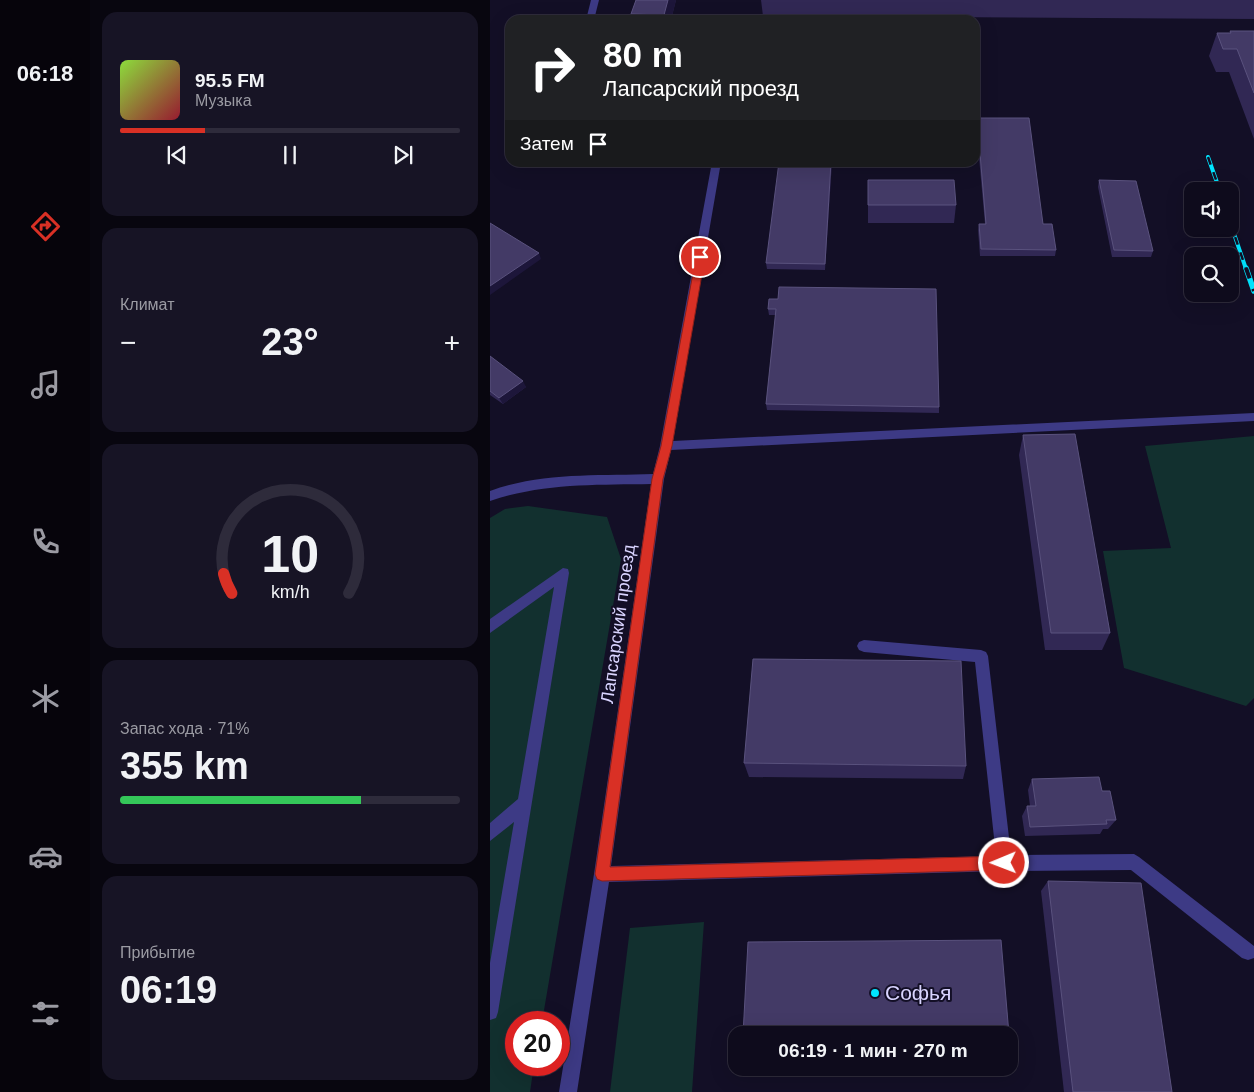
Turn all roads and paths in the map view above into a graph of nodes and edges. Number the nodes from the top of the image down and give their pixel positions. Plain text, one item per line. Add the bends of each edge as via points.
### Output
1 (595, 0) edge
2 (591, 15) edge
3 (716, 167) edge
4 (1254, 417) edge
5 (666, 446) junction
6 (658, 479) junction
7 (490, 496) edge
8 (490, 627) edge
9 (864, 646) dead end
10 (526, 802) junction
11 (490, 833) edge
12 (1004, 863) junction
13 (602, 874) junction
14 (1248, 952) dead end
15 (490, 1012) edge
16 (568, 1092) edge

1 - 2 street
3 - 5 street, Лапсарский проезд
4 - 5 street
5 - 6 street, Лапсарский проезд
6 - 7 street via 538,484
6 - 13 street, Лапсарский проезд
8 - 10 street via 563,573
9 - 12 street via 981,656
10 - 11 street
10 - 15 street
12 - 13 street
12 - 14 street via 1134,862
13 - 16 street, Лапсарский проезд

